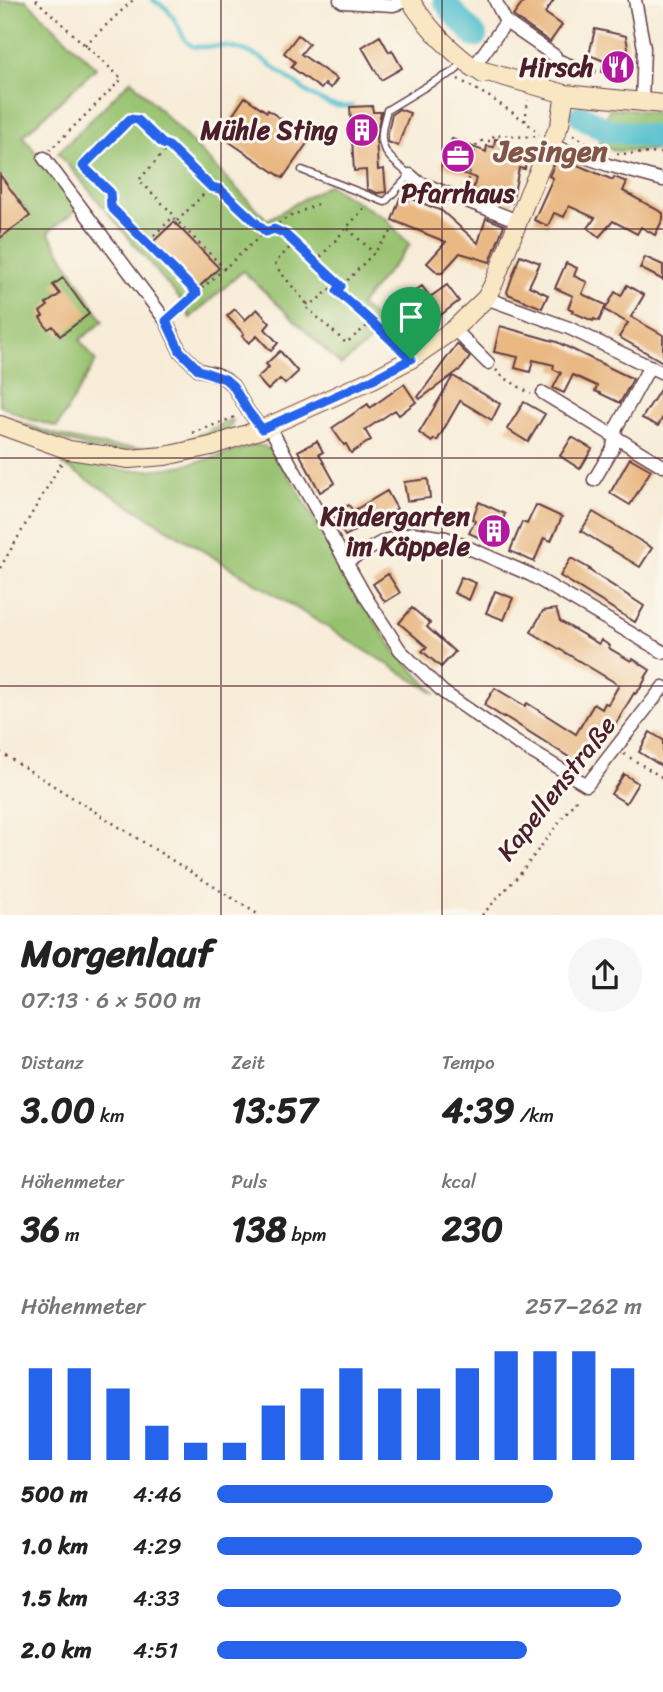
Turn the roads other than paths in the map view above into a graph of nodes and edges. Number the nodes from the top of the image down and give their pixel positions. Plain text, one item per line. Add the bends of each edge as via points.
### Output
1 (340, 0) edge
2 (410, 0) edge
3 (495, 0) edge
4 (635, 0) edge
5 (506, 22) junction
6 (555, 56) joint
7 (468, 64) junction
8 (592, 71) dead end
9 (565, 94) junction
10 (642, 101) junction
11 (663, 104) edge
12 (545, 140) junction
13 (44, 158) road end
14 (302, 170) dead end
15 (410, 175) junction
16 (663, 180) edge
17 (518, 222) junction
18 (486, 298) junction
19 (454, 329) junction
20 (488, 363) road end
21 (650, 366) junction
22 (663, 373) edge
23 (543, 393) road end
24 (0, 425) edge
25 (266, 428) junction
26 (615, 438) junction
27 (663, 466) edge
28 (594, 480) dead end
29 (347, 561) junction
30 (663, 652) edge
31 (663, 687) edge

1 - 2 street via 393,5
2 - 7 street via 446,46
3 - 5 street
4 - 10 street via 644,48
5 - 6 street
5 - 7 street
6 - 8 lane
7 - 9 street via 498,85 529,96
7 - 15 lane via 387,110 381,130 384,150
9 - 10 street
9 - 12 street via 560,124
10 - 11 street
12 - 16 street
12 - 17 street
13 - 25 street via 166,321 180,351 199,370 233,386 248,411
14 - 15 lane via 385,202
15 - 17 street
17 - 18 street
18 - 19 street
18 - 21 street via 569,328
19 - 20 street
19 - 25 street via 411,359
21 - 22 street
21 - 26 street
23 - 26 street
24 - 25 street via 69,450 130,459 211,446
25 - 29 street
26 - 27 street
26 - 28 street
29 - 30 street via 384,541 412,533 446,538 531,575
29 - 31 street, Kapellenstraße via 400,650 443,692 587,785

